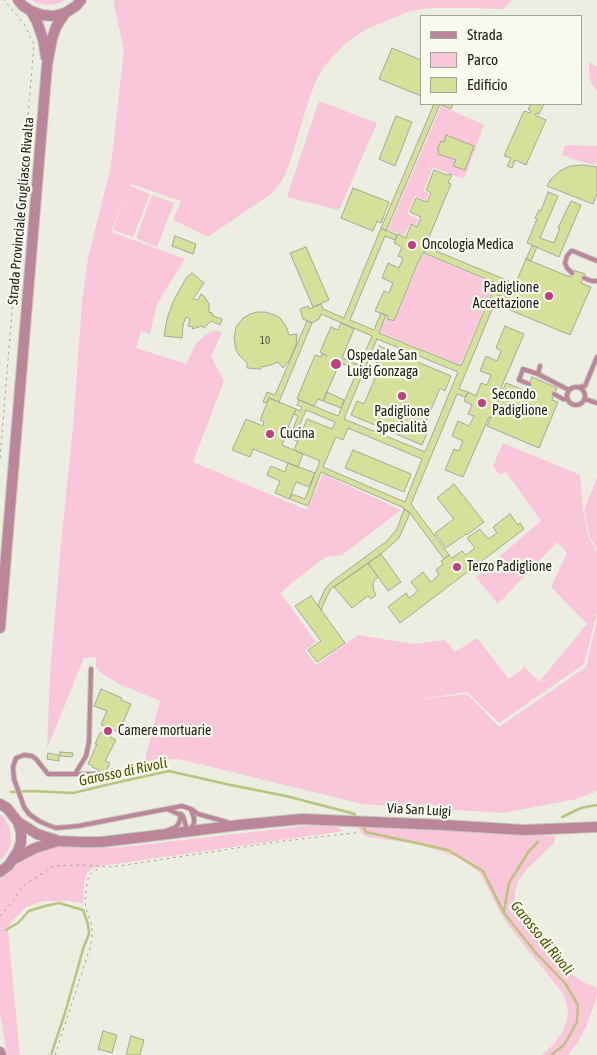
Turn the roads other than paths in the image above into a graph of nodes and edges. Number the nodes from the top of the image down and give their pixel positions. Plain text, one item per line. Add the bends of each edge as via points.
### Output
1 (18, 0) edge
2 (81, 0) edge
3 (31, 11) junction
4 (65, 13) junction
5 (48, 65) junction
6 (597, 261) edge
7 (572, 273) dead end
8 (584, 278) dead end
9 (597, 281) edge
10 (596, 357) edge
11 (540, 366) dead end
12 (538, 374) junction
13 (529, 384) dead end
14 (578, 387) junction
15 (569, 390) junction
16 (554, 394) dead end
17 (568, 399) junction
18 (585, 399) junction
19 (597, 404) edge
20 (0, 628) edge
21 (91, 669) dead end
22 (74, 774) junction
23 (107, 774) dead end
24 (0, 797) edge
25 (3, 806) edge
26 (167, 809) junction
27 (191, 809) junction
28 (181, 814) junction
29 (18, 822) junction
30 (239, 825) junction
31 (597, 828) edge
32 (188, 832) junction
33 (59, 841) junction
34 (101, 842) junction
35 (13, 859) junction
36 (0, 872) edge

1 - 3 street
2 - 4 street
3 - 4 street via 54,16
3 - 5 street via 43,39
4 - 5 street via 52,39
5 - 20 street, Strada Provinciale Grugliasco Rivalta
6 - 7 lane via 573,251 565,263
8 - 9 lane
10 - 14 lane via 585,386
11 - 12 lane
12 - 13 lane via 523,369 519,380
12 - 15 lane
14 - 15 lane
14 - 18 lane via 584,391
15 - 17 lane
16 - 17 lane
17 - 18 lane via 574,405
18 - 19 lane
21 - 22 lane via 89,742 86,756
22 - 23 lane
22 - 26 lane, Via San Luigi via 48,774 36,759 24,755 16,758 13,767 24,807 48,826 78,826
24 - 25 street
25 - 29 street
26 - 27 lane, Via San Luigi via 182,806
26 - 28 lane
27 - 30 lane, Via San Luigi via 215,820
27 - 32 lane via 194,823
28 - 32 lane
28 - 34 lane, Via San Luigi via 176,827
29 - 33 street, Via San Luigi via 37,834
29 - 35 street via 21,842
30 - 31 street, Via San Luigi via 302,819 524,830
30 - 32 street, Via San Luigi
32 - 34 street, Via San Luigi
33 - 34 street, Via San Luigi
33 - 35 street, Via San Luigi
35 - 36 street

